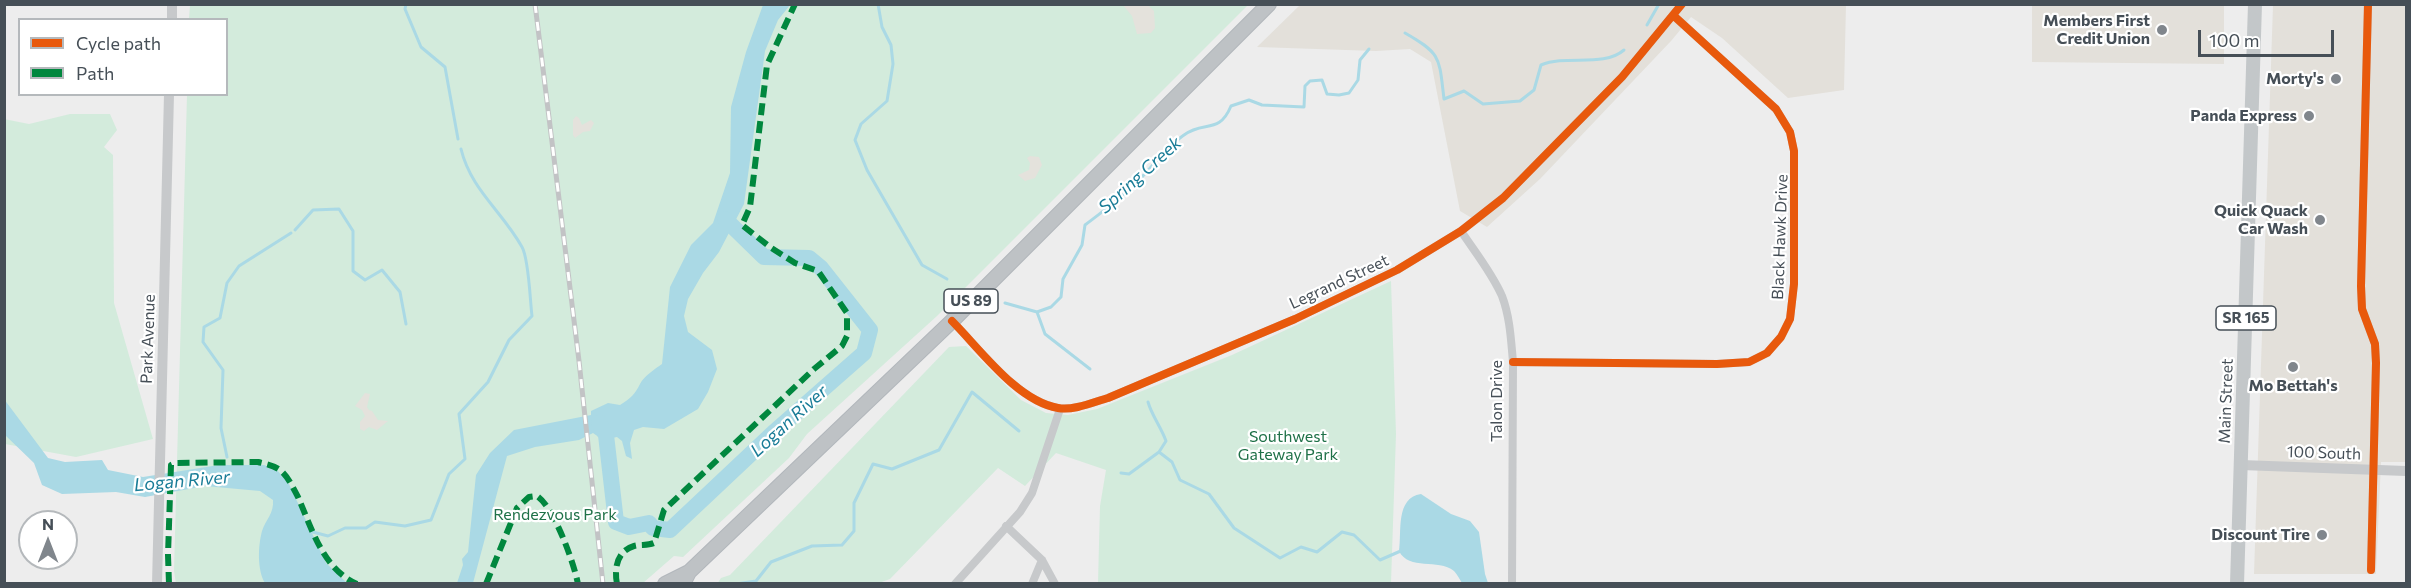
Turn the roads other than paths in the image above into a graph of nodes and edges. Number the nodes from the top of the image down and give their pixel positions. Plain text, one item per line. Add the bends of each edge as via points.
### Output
1 (1269, 4) edge
2 (1682, 4) edge
3 (2255, 4) edge
4 (2368, 4) edge
5 (1674, 16) junction
6 (170, 96) edge
7 (1461, 231) junction
8 (952, 321) junction
9 (1513, 362) junction
10 (1060, 409) junction
11 (2241, 465) junction
12 (2373, 470) junction
13 (2406, 471) edge
14 (1006, 526) junction
15 (1042, 560) junction
16 (2371, 570) dead end
17 (686, 578) edge
18 (157, 584) edge
19 (665, 584) edge
20 (955, 584) edge
21 (1032, 584) edge
22 (1055, 584) edge
23 (1512, 584) edge
24 (2237, 584) edge

1 - 8 highway, US 89
2 - 5 street, Legrand Street
3 - 11 main road, Main Street / SR 165
4 - 12 street via 2361,286 2362,309 2375,344
5 - 7 street, Legrand Street via 1634,64 1519,182
5 - 9 street, Black Hawk Drive via 1776,110 1790,132 1795,167 1790,319 1767,353 1749,362
6 - 18 street, Park Avenue
7 - 9 street, Talon Drive via 1503,298
7 - 10 street, Legrand Street via 1397,270 1295,319 1108,398
8 - 10 street via 1017,388
8 - 17 highway, US 89
9 - 23 street, Talon Drive
10 - 14 street via 1032,493
11 - 12 street, 100 South
11 - 24 main road, Main Street / SR 165
12 - 13 street, 100 South
12 - 16 street
14 - 15 street
14 - 20 street
15 - 21 street
15 - 22 street
17 - 19 highway, US 89

